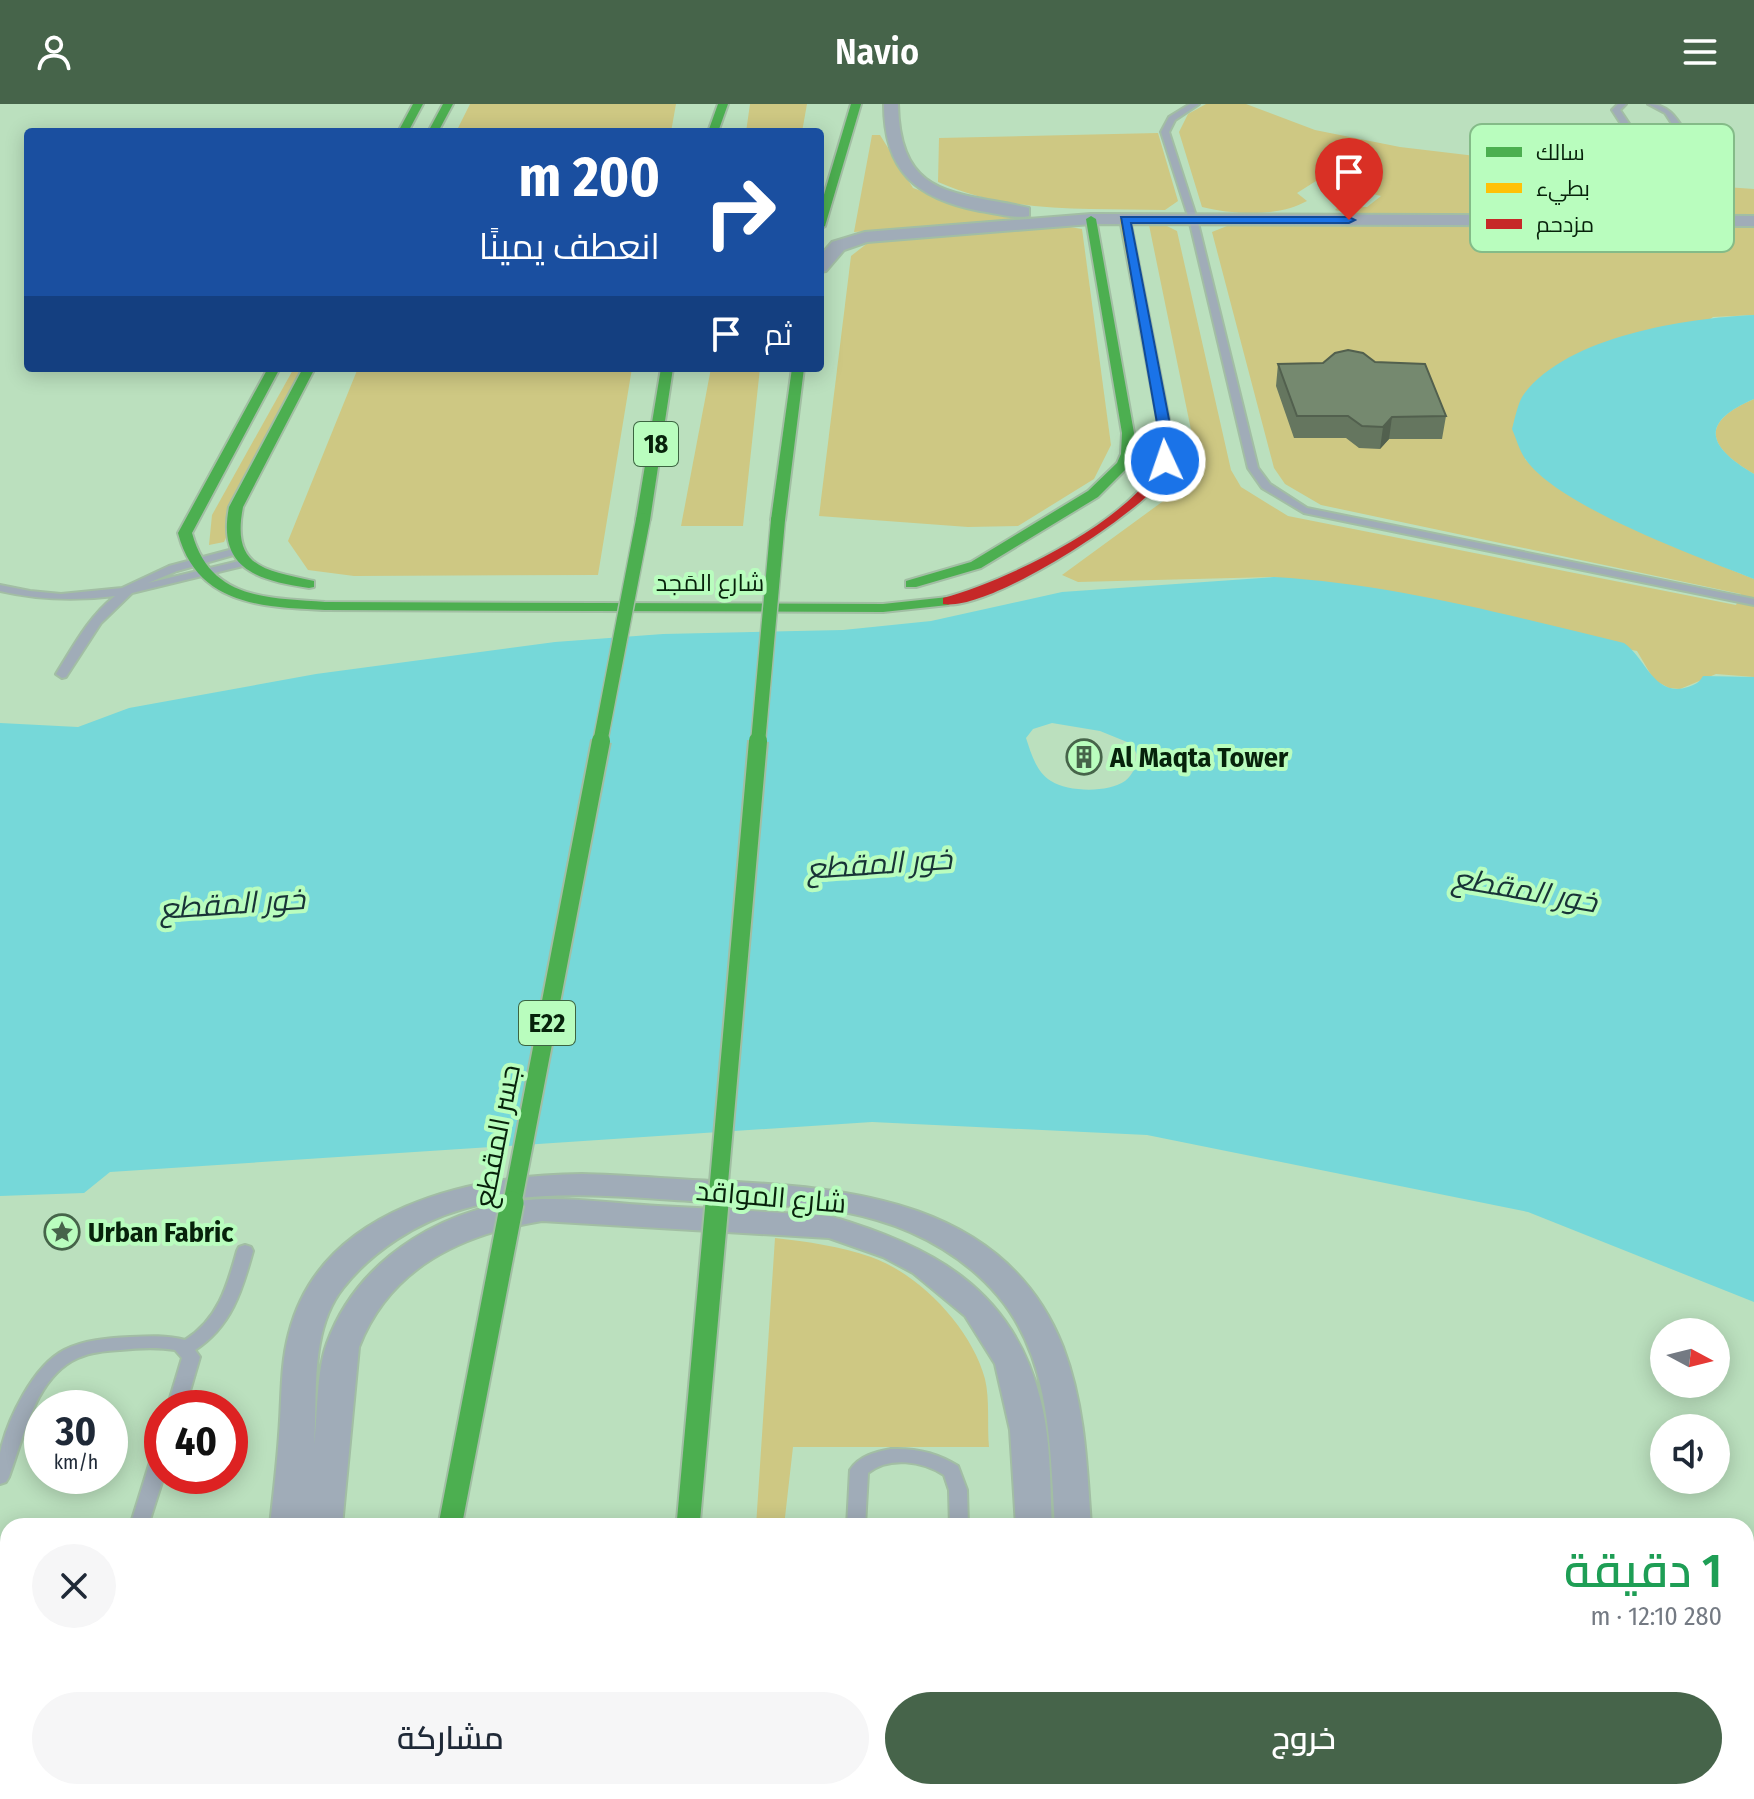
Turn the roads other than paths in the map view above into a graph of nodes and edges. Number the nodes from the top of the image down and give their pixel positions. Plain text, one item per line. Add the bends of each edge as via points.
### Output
1 (418, 104) edge
2 (448, 104) edge
3 (723, 104) edge
4 (856, 104) edge
5 (891, 104) edge
6 (1195, 104) edge
7 (1622, 104) edge
8 (1652, 104) edge
9 (1624, 124) edge
10 (1676, 124) edge
11 (405, 128) edge
12 (435, 128) edge
13 (714, 128) edge
14 (824, 212) edge
15 (1091, 219) junction
16 (1125, 219) junction
17 (1193, 219) junction
18 (1470, 220) edge
19 (824, 262) edge
20 (272, 372) edge
21 (307, 372) edge
22 (666, 372) edge
23 (797, 372) edge
24 (643, 520) joint
25 (238, 558) junction
26 (195, 568) junction
27 (332, 586) dead end
28 (893, 586) dead end
29 (615, 587) dead end
30 (0, 588) edge
31 (647, 588) dead end
32 (757, 588) dead end
33 (789, 588) dead end
34 (126, 589) junction
35 (1754, 602) edge
36 (62, 674) dead end
37 (494, 1204) junction
38 (245, 1251) dead end
39 (186, 1348) junction
40 (181, 1390) edge
41 (0, 1477) edge
42 (149, 1494) edge
43 (141, 1518) edge
44 (289, 1518) edge
45 (325, 1518) edge
46 (452, 1518) edge
47 (689, 1518) edge
48 (856, 1518) edge
49 (959, 1518) edge
50 (1034, 1518) edge
51 (1072, 1518) edge

1 - 11 main road
2 - 12 main road
3 - 13 main road
4 - 14 main road
5 - 15 street via 888,134 902,165 922,186 1006,210
6 - 17 lane via 1172,119 1165,132
7 - 9 lane via 1616,110
8 - 10 lane via 1664,108
15 - 16 street
15 - 19 street via 865,237 838,246
15 - 28 main road via 1128,433 1123,465 1093,494 976,565
16 - 17 street
16 - 26 main road, شارع المَجد via 1167,440 1165,461 1154,482 1133,501 999,585 946,602 883,608 325,606 246,596
17 - 18 street
17 - 35 lane via 1253,468 1266,486 1304,510
20 - 26 main road via 185,533 184,546
21 - 25 main road via 231,518
22 - 24 main road, 18
23 - 47 main road, bridge via 778,520
24 - 46 main road, جسر المقطع / E22, bridge
25 - 26 lane
25 - 27 main road via 273,578
26 - 34 lane
29 - 31 main road, شارع المَجد
30 - 34 lane via 76,598
32 - 33 main road, شارع المَجد
34 - 36 lane via 82,638
37 - 44 street via 459,1198 409,1218 365,1245 330,1280 303,1339
37 - 45 street via 396,1266 351,1324 338,1371
37 - 50 street, شارع المواقد via 796,1222 861,1235 920,1260 974,1303 1012,1364 1028,1429
37 - 51 street, شارع المواقد via 562,1183 815,1197 925,1226 972,1253 1011,1288 1036,1323 1061,1392
38 - 39 lane via 224,1318
39 - 40 lane via 190,1362
39 - 41 lane via 100,1343 61,1356 43,1374
42 - 43 lane
48 - 49 lane via 859,1470 882,1457 929,1458 952,1471

